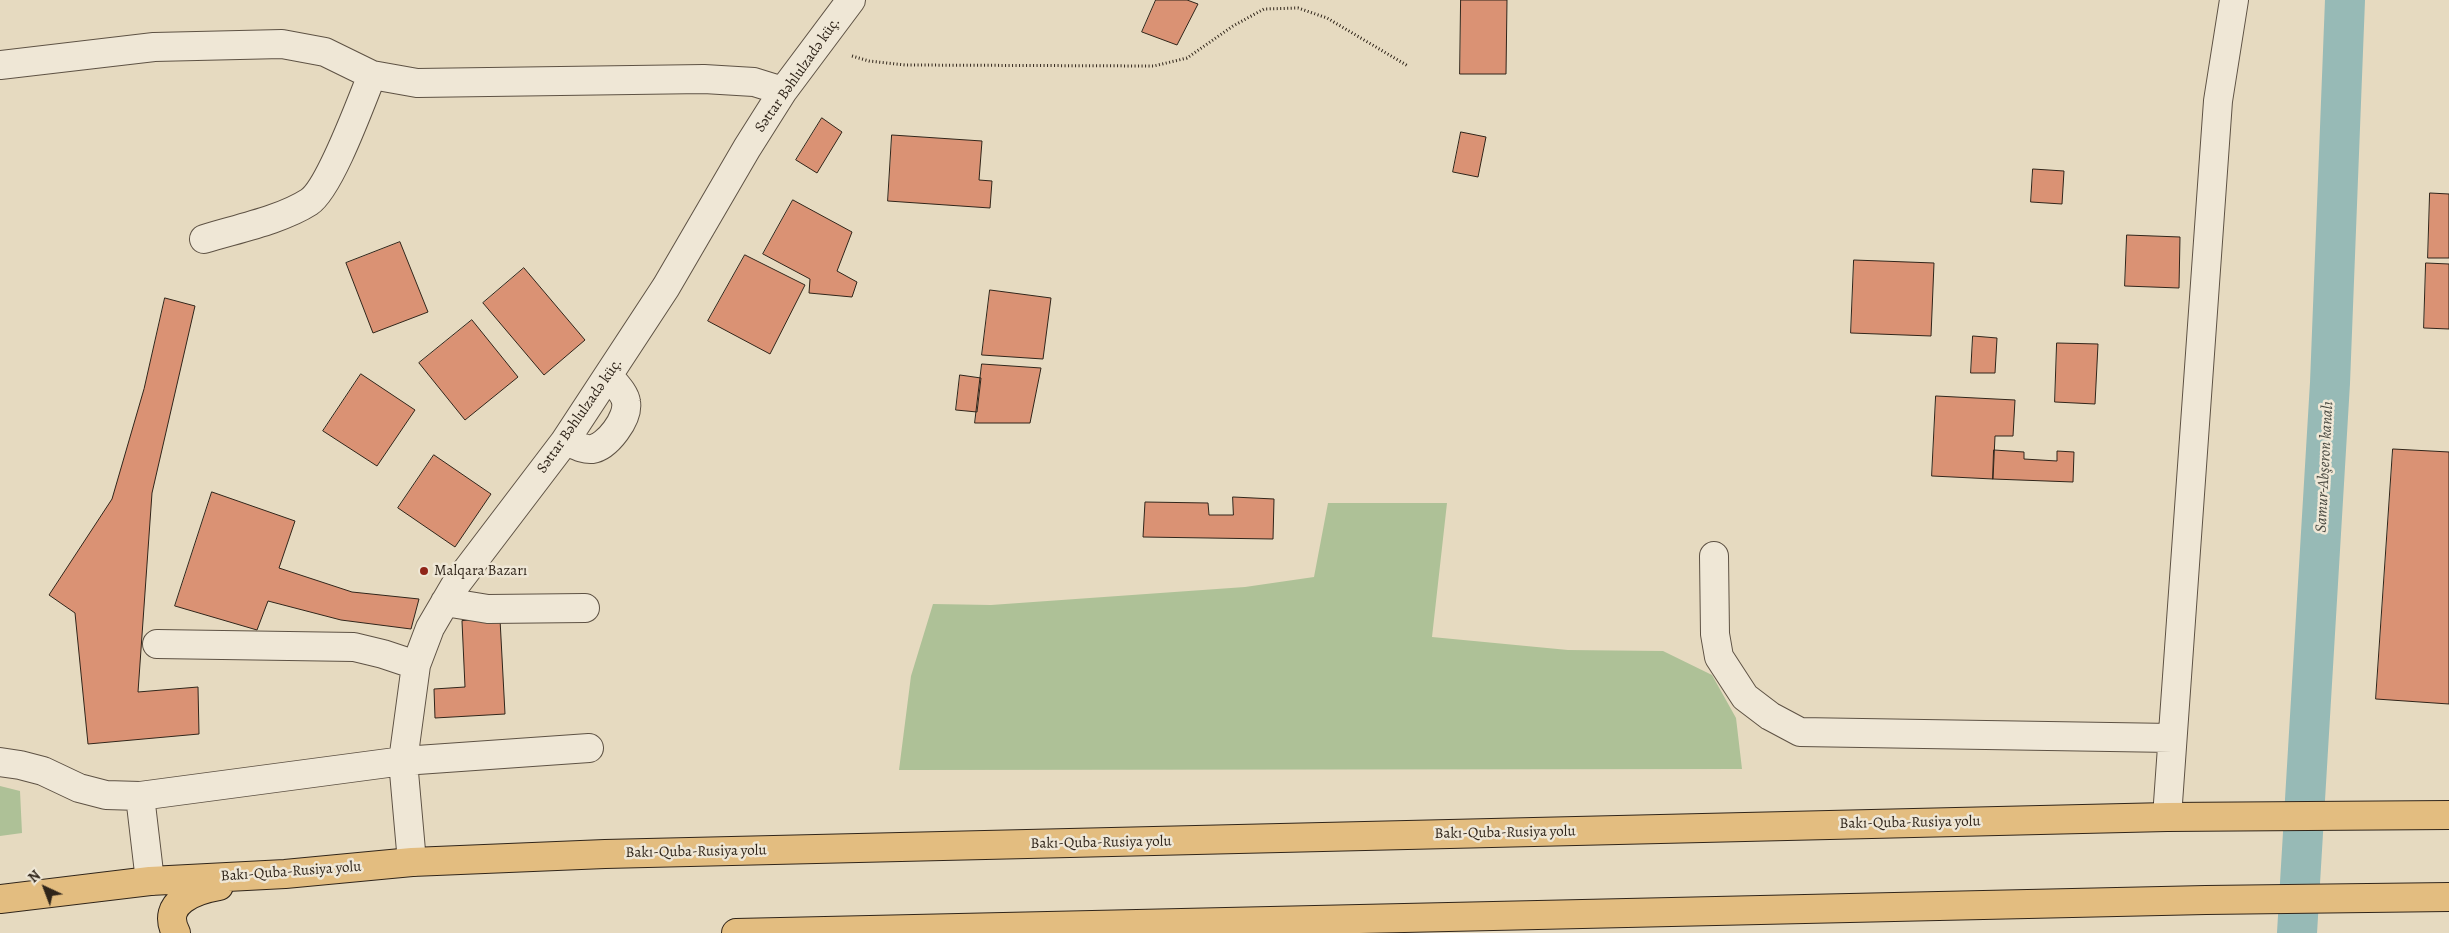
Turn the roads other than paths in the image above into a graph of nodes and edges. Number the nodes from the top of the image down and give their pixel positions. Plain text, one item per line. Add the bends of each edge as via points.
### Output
1 (851, 0) edge
2 (2234, 0) edge
3 (0, 66) edge
4 (372, 75) junction
5 (784, 91) junction
6 (204, 239) dead end
7 (609, 376) junction
8 (565, 441) junction
9 (1714, 556) dead end
10 (446, 602) junction
11 (585, 608) dead end
12 (157, 644) dead end
13 (416, 665) junction
14 (2172, 738) junction
15 (589, 748) dead end
16 (403, 761) junction
17 (0, 762) edge
18 (140, 796) junction
19 (2442, 815) edge
20 (2167, 817) junction
21 (412, 862) junction
22 (284, 874) junction
23 (150, 881) junction
24 (2446, 897) edge
25 (0, 898) edge
26 (176, 933) edge
27 (736, 933) edge

1 - 5 street, Səttar Bəhlulzadə küç.
2 - 14 street via 2218,101
3 - 4 street via 154,47 282,44 324,52
4 - 5 street via 417,83 704,79 754,82
4 - 6 street via 333,169 311,201
5 - 7 street, Səttar Bəhlulzadə küç. via 666,288
7 - 8 street, Səttar Bəhlulzadə küç.
7 - 8 street via 626,399 627,411 619,425 603,446 589,450
8 - 10 street, Səttar Bəhlulzadə küç.
9 - 14 street via 1715,634 1719,657 1745,697 1770,716 1800,732
10 - 11 street via 488,609
10 - 13 street, Səttar Bəhlulzadə küç. via 430,628
12 - 13 street via 354,647
13 - 16 street, Səttar Bəhlulzadə küç.
14 - 20 street
15 - 16 street
16 - 18 street
16 - 21 street, Səttar Bəhlulzadə küç.
17 - 18 street via 43,771 79,788 106,795
18 - 23 street
19 - 20 highway, Bakı-Quba-Rusiya yolu
20 - 21 highway, Bakı-Quba-Rusiya yolu via 605,854
21 - 22 highway, Bakı-Quba-Rusiya yolu
22 - 23 highway, Bakı-Quba-Rusiya yolu
22 - 26 highway via 199,890 176,906 173,916
23 - 25 highway, Bakı-Quba-Rusiya yolu
24 - 27 highway

